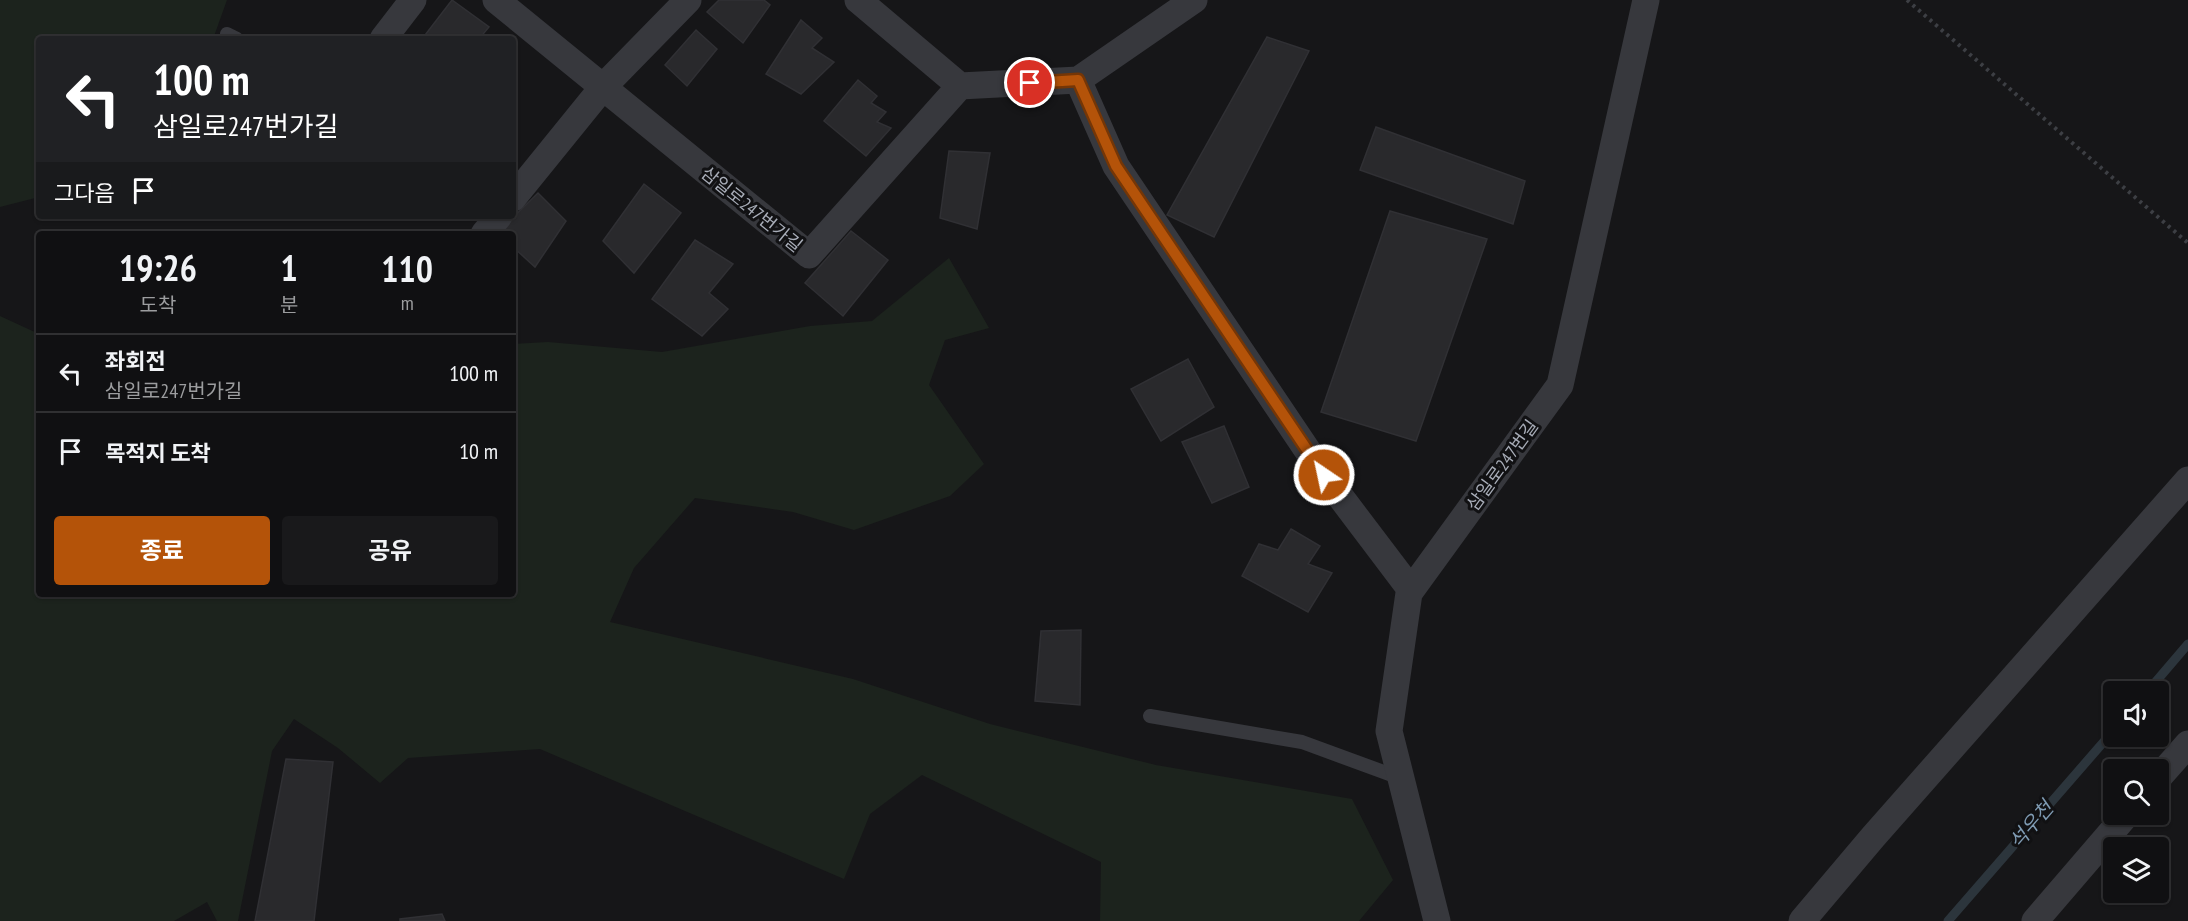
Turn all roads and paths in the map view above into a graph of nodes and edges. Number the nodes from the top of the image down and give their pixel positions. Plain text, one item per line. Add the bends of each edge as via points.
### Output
1 (413, 0) edge
2 (496, 0) edge
3 (688, 0) edge
4 (858, 0) edge
5 (1194, 0) edge
6 (1646, 0) edge
7 (1907, 0) edge
8 (385, 36) edge
9 (1078, 80) junction
10 (603, 87) junction
11 (960, 87) junction
12 (516, 194) edge
13 (496, 219) edge
14 (486, 231) edge
15 (2188, 243) edge
16 (2188, 480) edge
17 (1411, 590) junction
18 (1150, 716) dead end
19 (2188, 744) edge
20 (2169, 766) edge
21 (1400, 778) junction
22 (2118, 825) edge
23 (1437, 921) edge
24 (1802, 921) edge
25 (2035, 921) edge

1 - 8 street
2 - 10 street, 삼일로247번가길
3 - 10 street
4 - 11 street
5 - 9 street
6 - 17 street, 삼일로247번길 via 1560,385
7 - 15 path
9 - 11 street
9 - 17 street via 1116,166 1324,475
10 - 11 street, 삼일로247번가길 via 809,255
10 - 12 street
13 - 14 street
16 - 24 street
17 - 21 street, 삼일로247번길 via 1389,731
18 - 21 lane via 1302,742
19 - 20 street
21 - 23 street, 삼일로247번길
22 - 25 street

